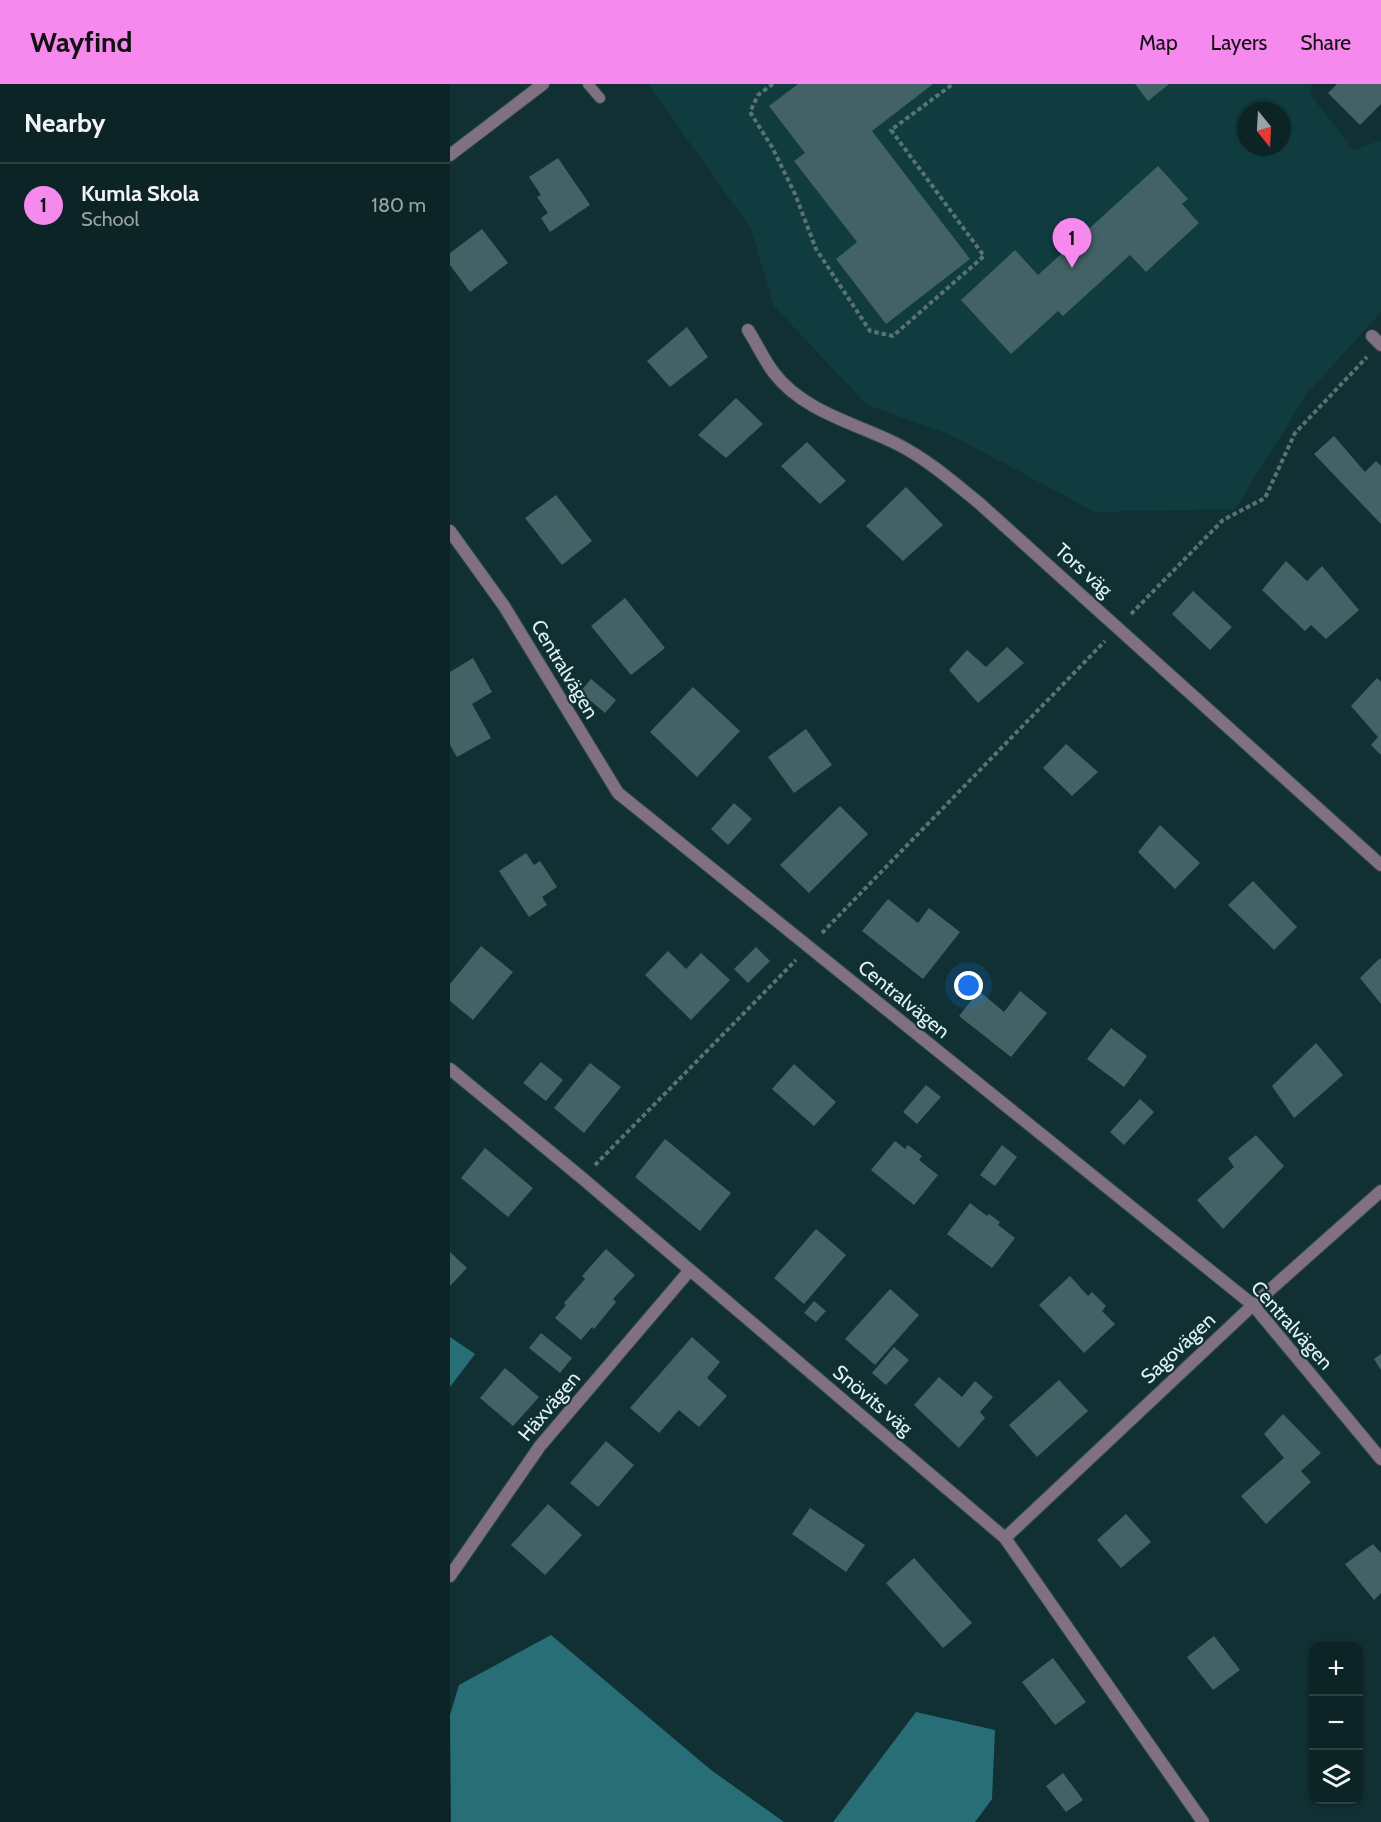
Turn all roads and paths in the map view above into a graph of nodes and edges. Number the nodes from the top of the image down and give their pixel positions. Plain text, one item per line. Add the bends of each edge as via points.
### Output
1 (543, 84) edge
2 (588, 84) edge
3 (772, 84) edge
4 (953, 84) edge
5 (600, 98) dead end
6 (451, 153) edge
7 (748, 330) dead end
8 (1378, 342) edge
9 (450, 531) edge
10 (1118, 628) junction
11 (1381, 865) edge
12 (809, 947) junction
13 (450, 1069) edge
14 (582, 1178) junction
15 (1381, 1191) edge
16 (690, 1270) junction
17 (1253, 1305) junction
18 (1381, 1459) edge
19 (1005, 1538) junction
20 (450, 1576) edge
21 (1203, 1822) edge

1 - 6 street
2 - 5 lane
3 - 4 path via 758,95 750,112 795,194 816,249 870,331 893,336 984,256 891,130
7 - 10 street, Tors väg via 774,374 802,399 837,420 897,444 943,473
8 - 10 path via 1295,433 1265,498 1223,520
9 - 12 street, Centralvägen via 504,606 618,793
10 - 11 street, Tors väg
10 - 12 path
12 - 14 path
12 - 17 street, Centralvägen
13 - 14 street, Snövits väg
14 - 16 street, Snövits väg
15 - 17 street, Sagovägen
16 - 19 street, Snövits väg
16 - 20 street, Häxvägen via 540,1446
17 - 18 street, Centralvägen
17 - 19 street, Sagovägen
19 - 21 street, Snövits väg

